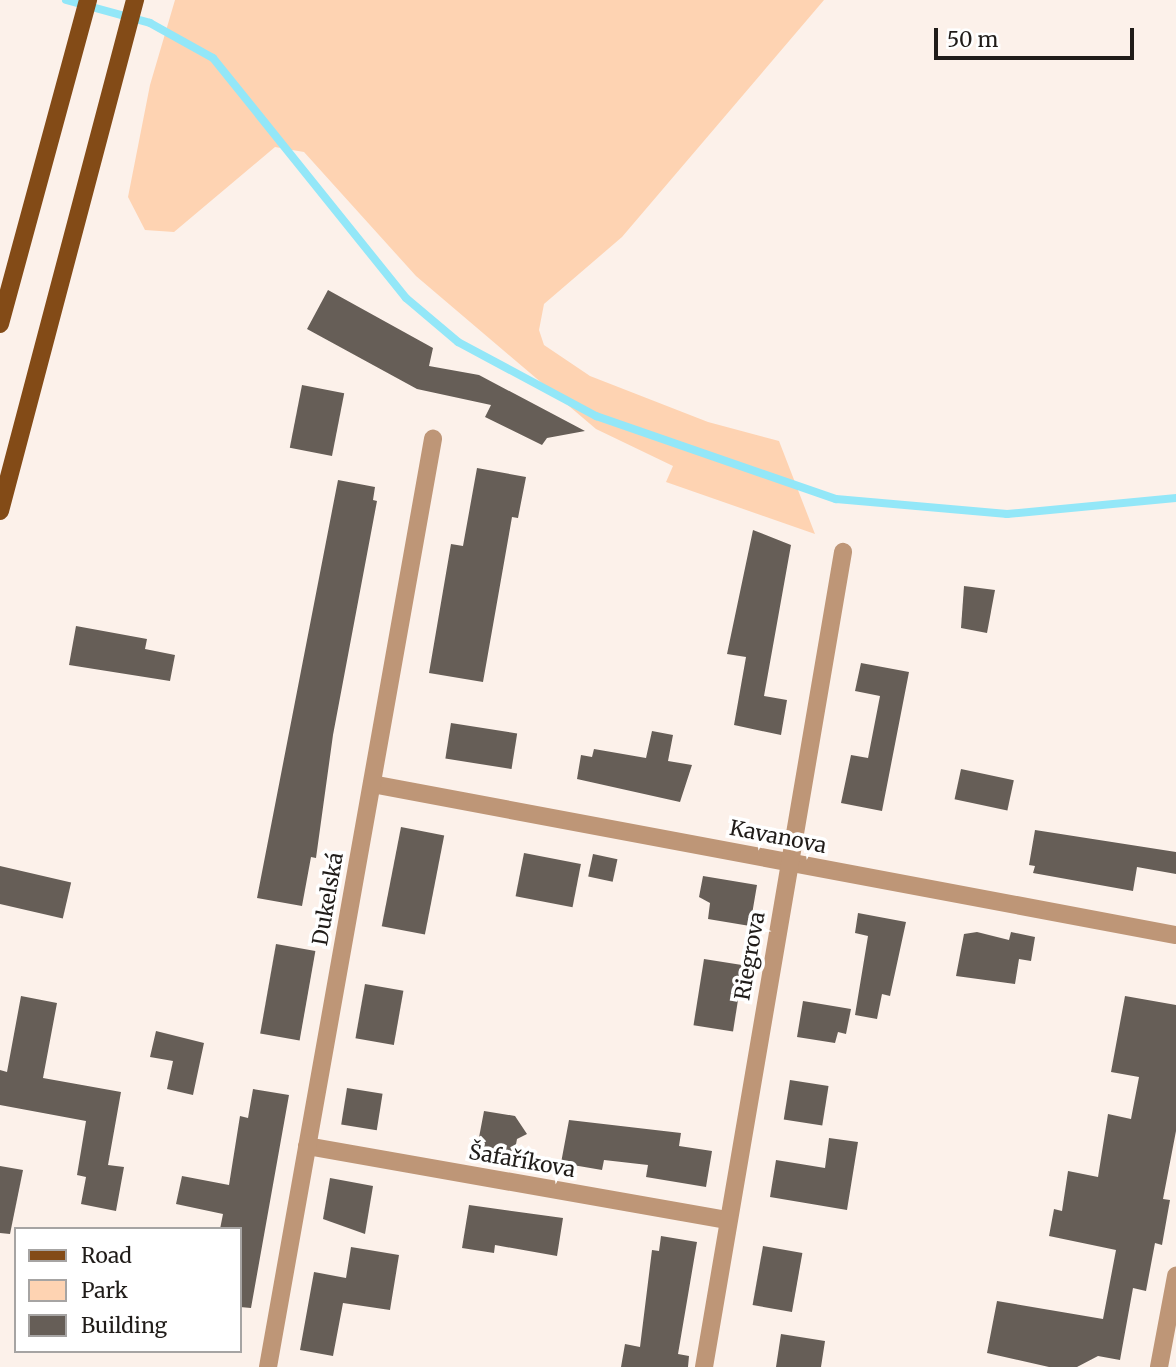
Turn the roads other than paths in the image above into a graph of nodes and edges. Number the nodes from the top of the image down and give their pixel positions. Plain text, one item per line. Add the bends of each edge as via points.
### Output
1 (88, 0) edge
2 (135, 0) edge
3 (0, 324) edge
4 (433, 439) dead end
5 (0, 511) edge
6 (843, 552) dead end
7 (372, 784) junction
8 (789, 862) junction
9 (1176, 935) edge
10 (307, 1146) junction
11 (728, 1220) junction
12 (1176, 1276) edge
13 (268, 1367) edge
14 (704, 1367) edge
15 (1159, 1367) edge

1 - 3 main road
2 - 5 main road
4 - 7 street, Dukelská
6 - 8 street, Riegrova
7 - 8 street, Kavanova
7 - 10 street, Dukelská
8 - 9 street, Kavanova
8 - 11 street, Riegrova
10 - 11 street, Šafaříkova
10 - 13 street, Dukelská
11 - 14 street, Riegrova
12 - 15 street

